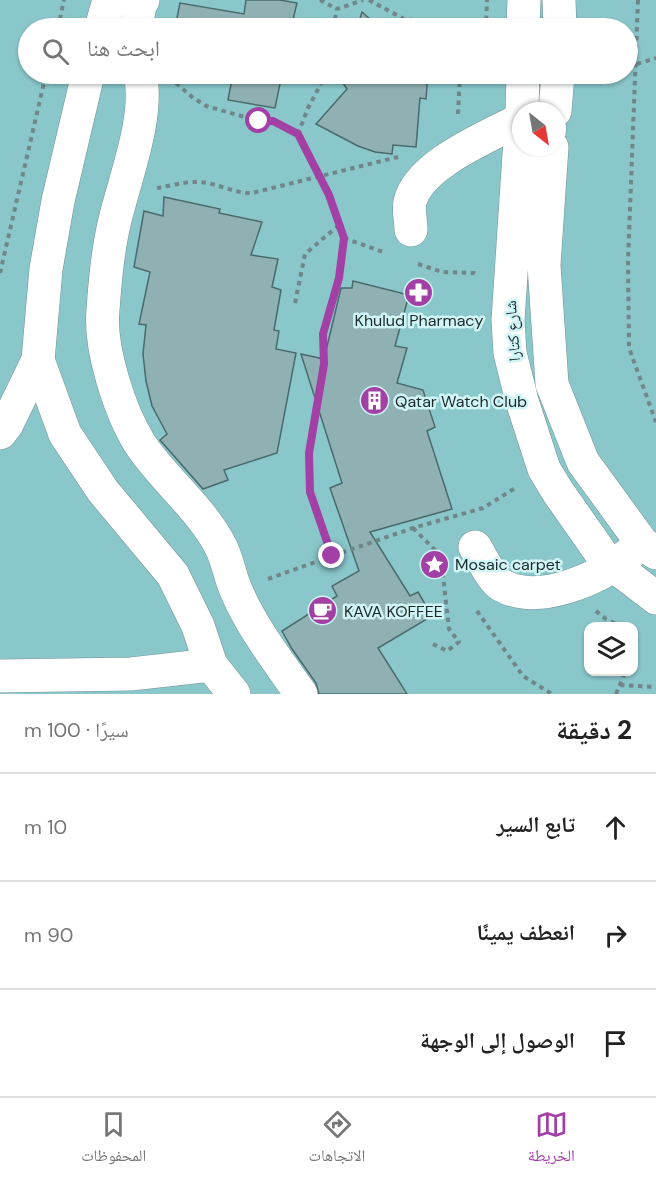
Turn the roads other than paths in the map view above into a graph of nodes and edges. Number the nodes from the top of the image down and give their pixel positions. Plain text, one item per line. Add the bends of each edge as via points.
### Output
1 (109, 0) edge
2 (143, 0) edge
3 (524, 0) edge
4 (559, 0) edge
5 (104, 18) edge
6 (138, 18) edge
7 (524, 18) edge
8 (560, 18) edge
9 (86, 84) edge
10 (142, 84) edge
11 (523, 84) edge
12 (557, 84) edge
13 (522, 102) edge
14 (556, 102) edge
15 (512, 125) edge
16 (519, 156) edge
17 (551, 156) edge
18 (411, 230) dead end
19 (38, 360) junction
20 (0, 433) edge
21 (475, 547) dead end
22 (649, 548) edge
23 (614, 567) junction
24 (656, 598) edge
25 (211, 664) junction
26 (0, 676) edge
27 (234, 694) edge
28 (301, 694) edge

1 - 5 street
2 - 6 street
3 - 7 street
4 - 8 street
9 - 19 street via 46,269
10 - 28 street via 142,112 114,223 107,271 102,313 107,356 119,400 141,444 222,548 236,591 258,633
11 - 13 street
12 - 14 street
15 - 18 street via 437,166 418,183 410,203
16 - 23 street, شارع كتارا via 509,296 510,353 544,469 586,534
17 - 22 street via 544,265 552,384 583,462
19 - 20 street
19 - 25 street via 65,434 103,491 173,575
21 - 23 street via 498,584 516,591 574,586
22 - 23 street
23 - 24 street, شارع كتارا
25 - 26 street via 131,674
25 - 27 street

